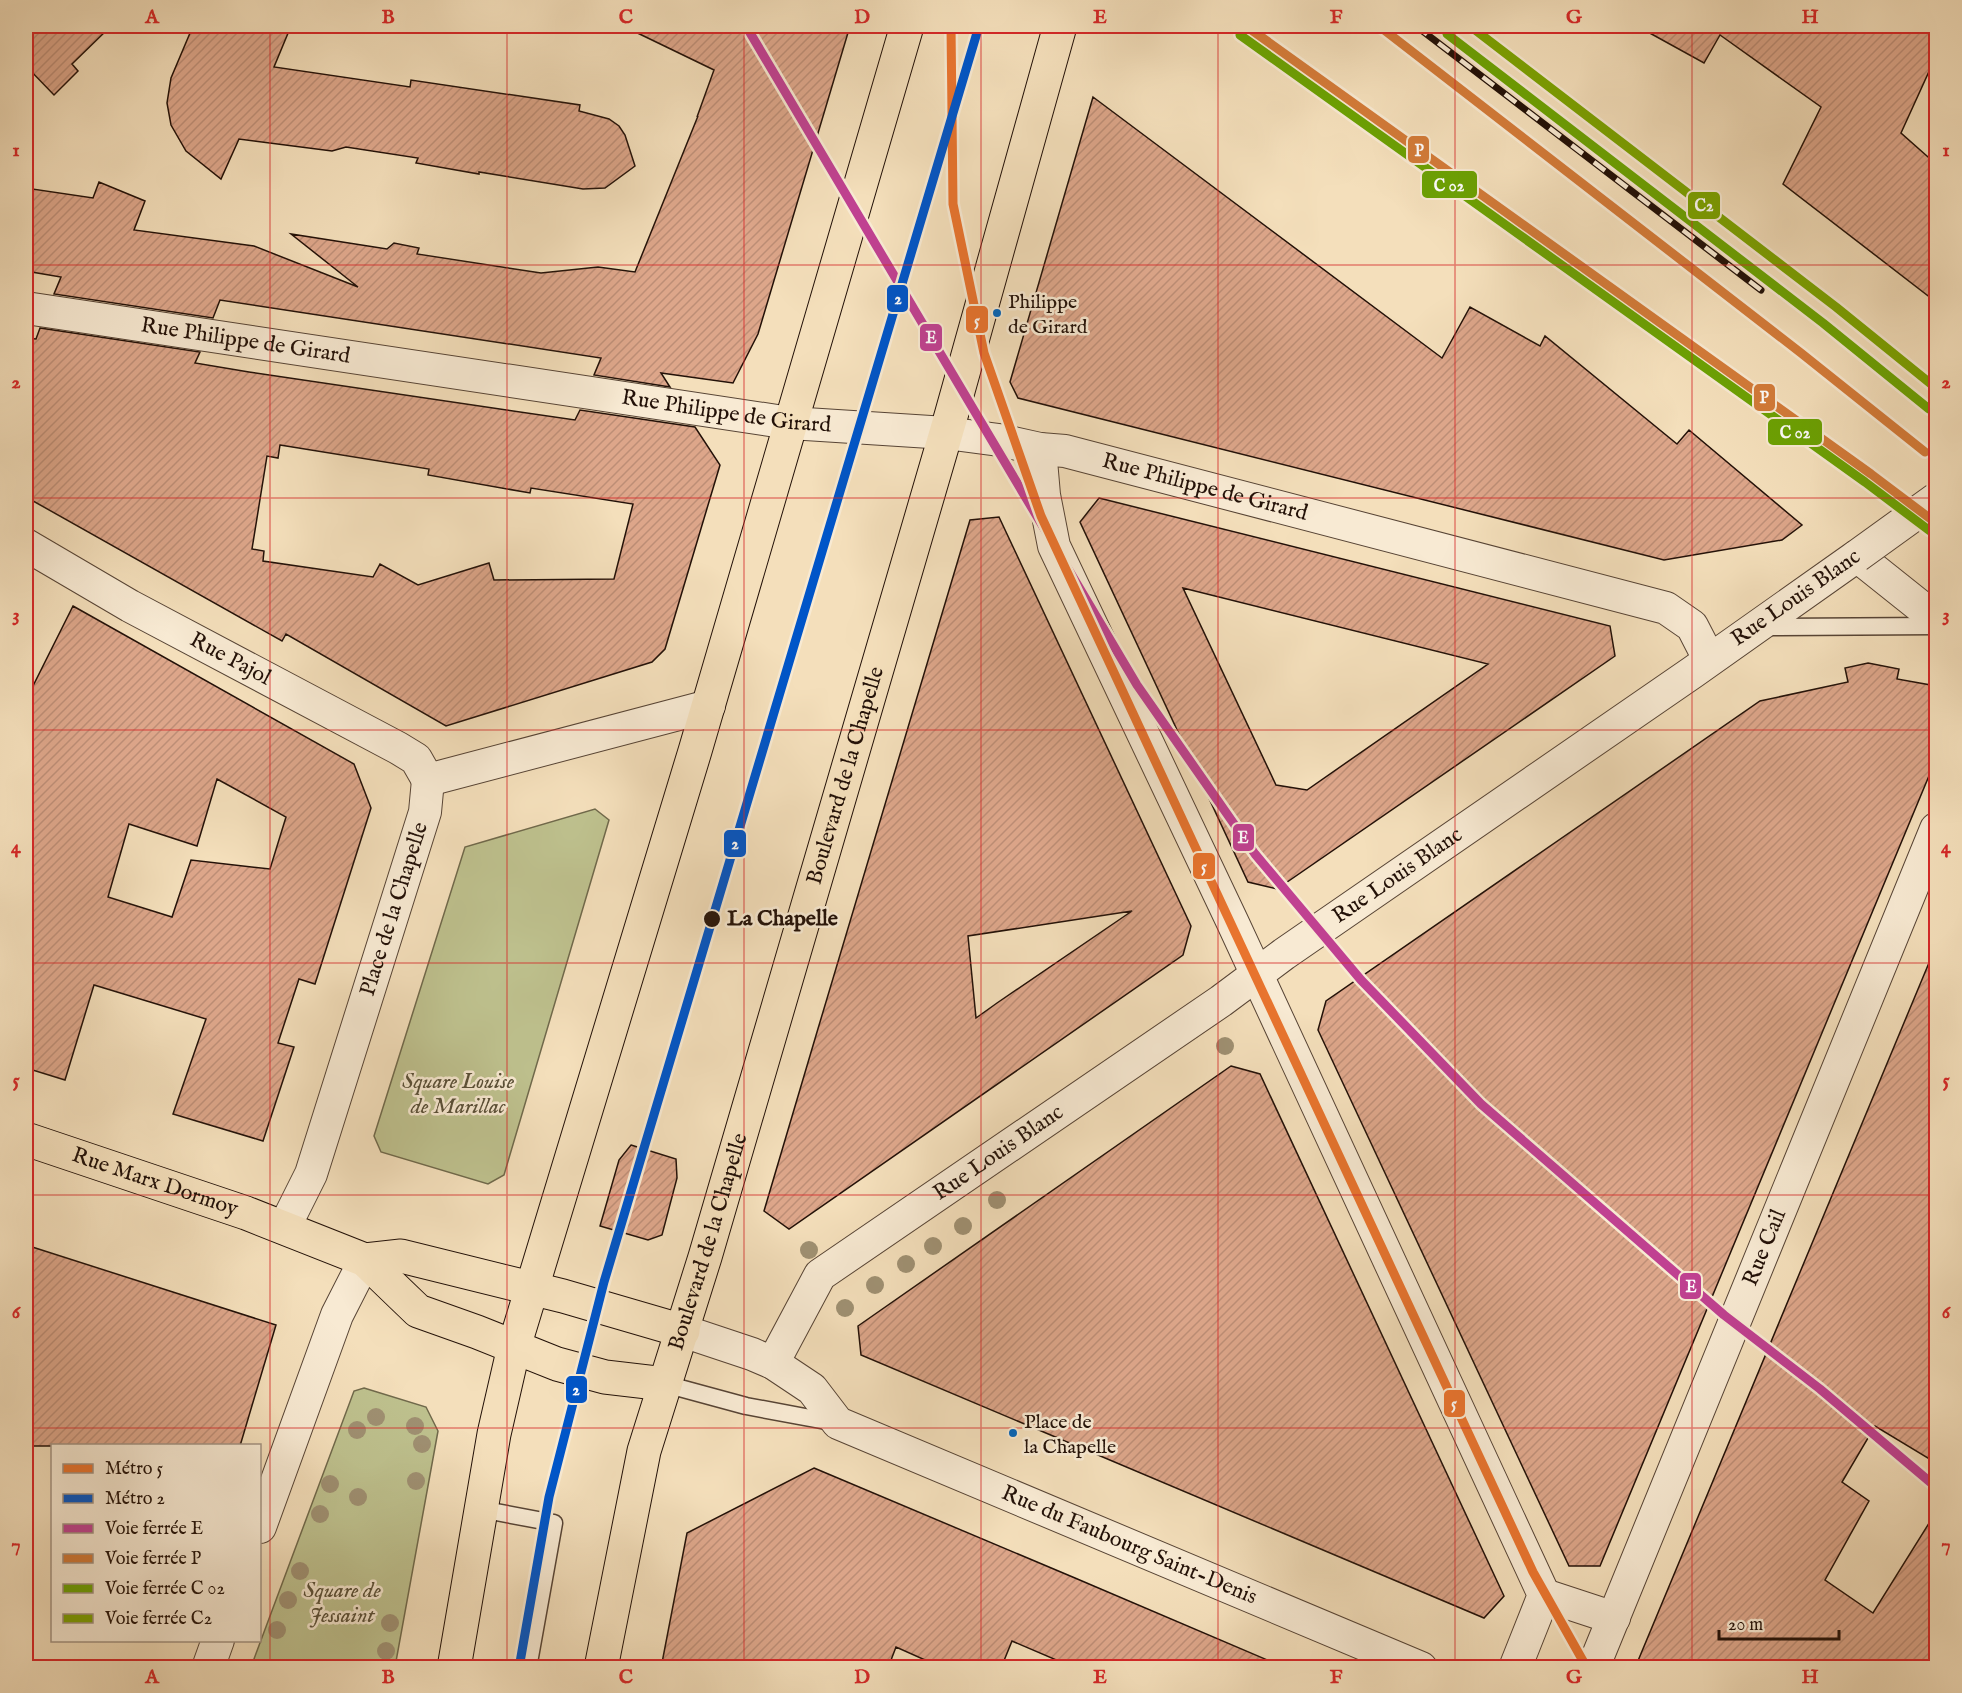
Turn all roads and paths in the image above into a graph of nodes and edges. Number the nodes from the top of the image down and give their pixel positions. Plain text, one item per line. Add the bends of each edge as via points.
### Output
1 (907, 26) edge
2 (1060, 26) edge
3 (26, 308) edge
4 (790, 423) junction
5 (946, 433) junction
6 (1040, 449) junction
7 (1936, 499) edge
8 (26, 545) edge
9 (1857, 556) junction
10 (1936, 619) edge
11 (1936, 626) edge
12 (1755, 627) junction
13 (1710, 659) junction
14 (709, 706) junction
15 (429, 780) junction
16 (1936, 829) edge
17 (1257, 974) junction
18 (26, 1140) edge
19 (284, 1228) junction
20 (365, 1260) junction
21 (532, 1289) junction
22 (683, 1331) junction
23 (514, 1347) junction
24 (773, 1363) junction
25 (665, 1384) junction
26 (838, 1423) junction
27 (480, 1509) junction
28 (261, 1524) edge
29 (1544, 1595) junction
30 (1614, 1618) junction
31 (218, 1642) edge
32 (208, 1668) edge
33 (454, 1668) edge
34 (528, 1668) edge
35 (601, 1668) edge
36 (1421, 1668) edge
37 (1515, 1668) edge
38 (1593, 1668) edge

1 - 4 main road
2 - 5 main road, Boulevard de la Chapelle
3 - 4 street, Rue Philippe de Girard
4 - 5 street, Rue Philippe de Girard
4 - 14 main road
5 - 6 street, Rue Philippe de Girard
5 - 22 main road, Boulevard de la Chapelle
6 - 13 street, Rue Philippe de Girard via 1092,456 1666,608 1692,626
6 - 17 street via 1054,546
7 - 9 street, Rue Louis Blanc, bridge
8 - 15 street, Rue Pajol via 130,606 398,748 416,759
9 - 10 street
9 - 12 street, Rue Louis Blanc
11 - 12 lane
12 - 13 street, Rue Louis Blanc
13 - 17 street, Rue Louis Blanc
14 - 15 street
14 - 21 main road
15 - 19 street, Place de la Chapelle via 425,812 311,1174
16 - 30 street, Rue Cail
17 - 24 street, Rue Louis Blanc via 820,1275
17 - 29 street
18 - 19 main road, Rue Marx Dormoy
19 - 20 main road
20 - 21 main road via 401,1256
20 - 23 main road via 418,1311
20 - 28 street via 337,1315
21 - 22 main road
21 - 23 main road
22 - 24 street, Rue du Faubourg Saint-Denis
22 - 25 main road, Boulevard de la Chapelle
23 - 25 main road via 605,1377
23 - 27 main road
24 - 26 street, Rue du Faubourg Saint-Denis via 812,1389
25 - 26 lane, Rue du Faubourg Saint-Denis via 746,1406
25 - 35 main road, Boulevard de la Chapelle via 644,1451
26 - 36 street, Rue du Faubourg Saint-Denis
27 - 33 main road
27 - 34 lane via 554,1523
29 - 30 street
29 - 37 street
30 - 38 street, Rue Cail
31 - 32 street

